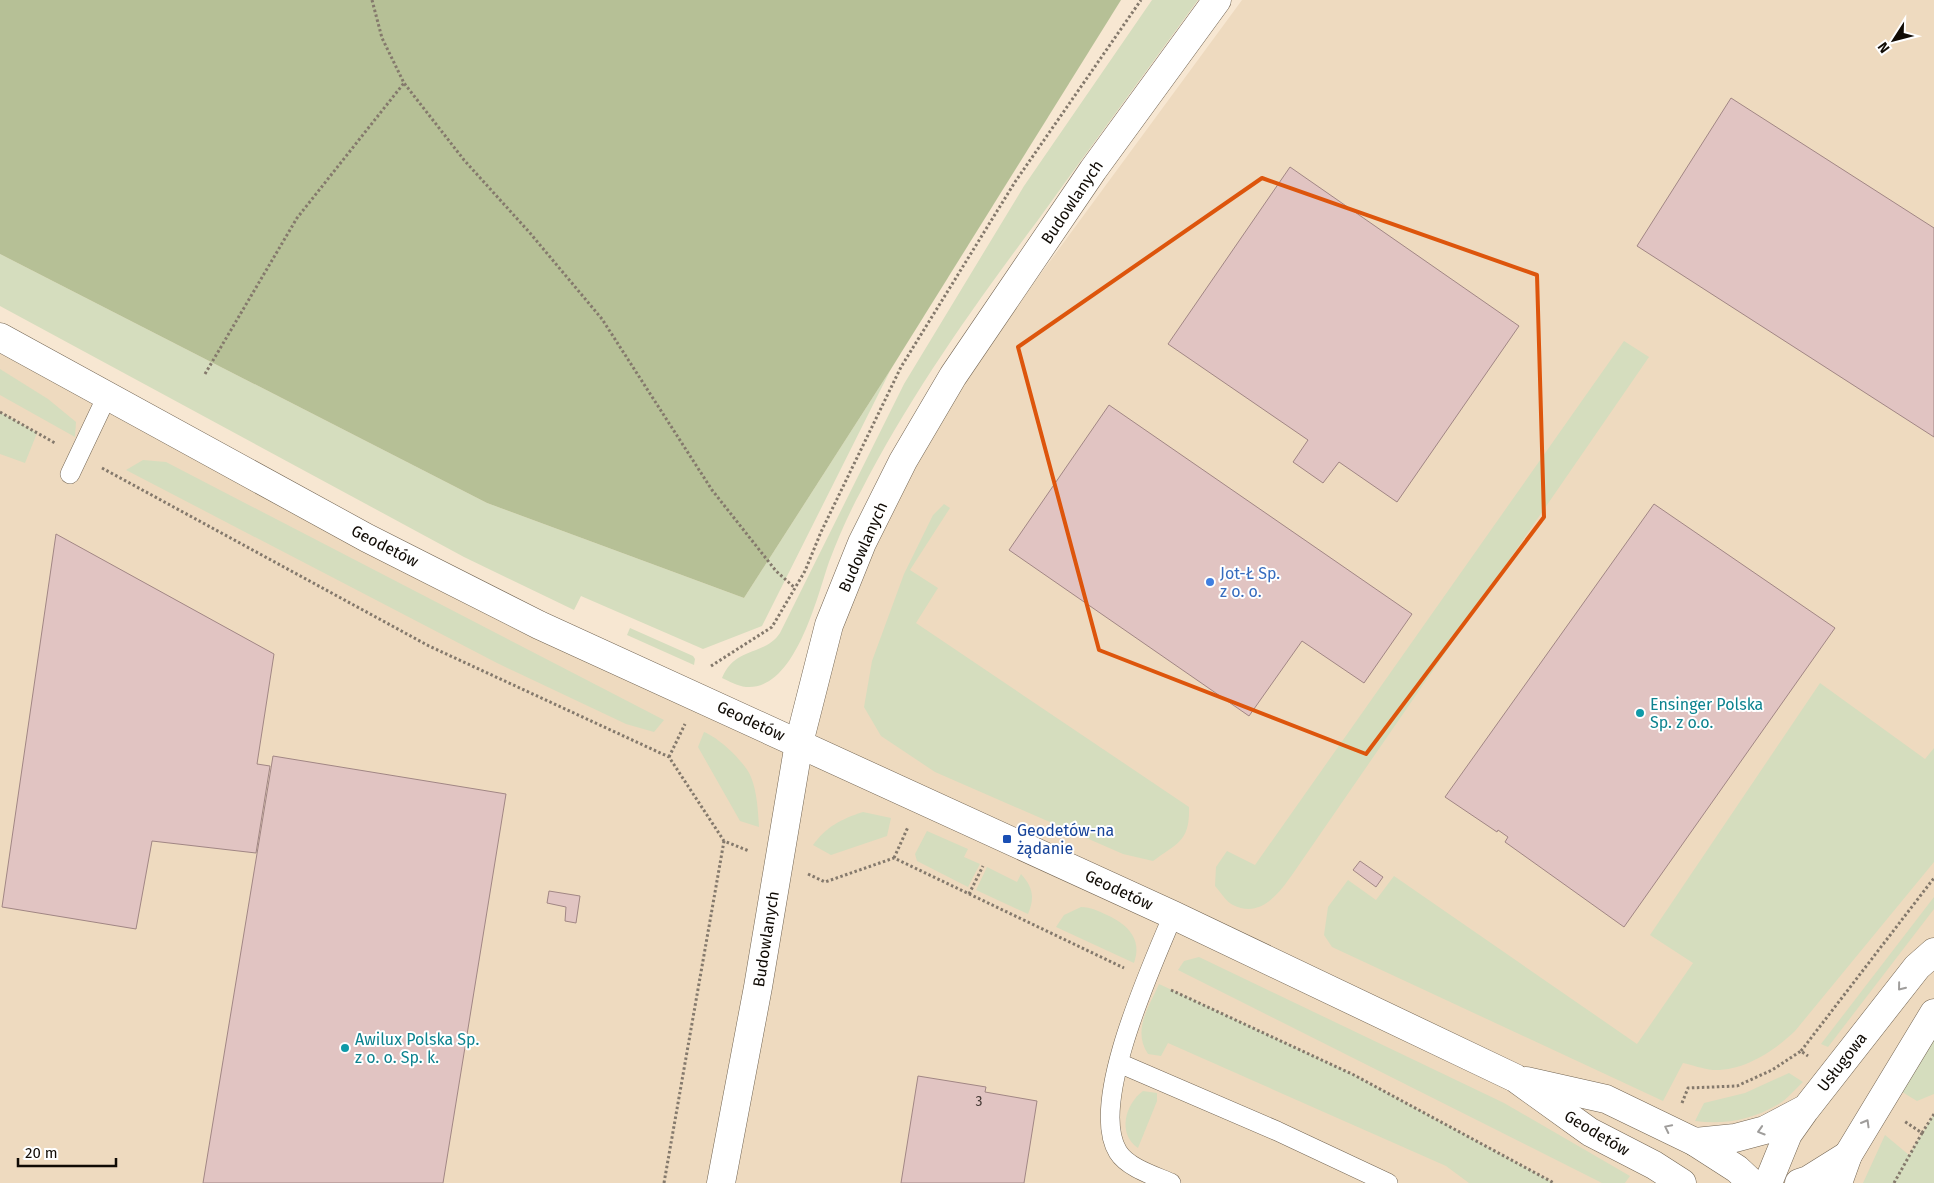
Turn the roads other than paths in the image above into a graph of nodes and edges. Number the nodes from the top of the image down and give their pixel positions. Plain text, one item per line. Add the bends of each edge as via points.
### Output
1 (1217, 0) edge
2 (0, 337) edge
3 (108, 396) junction
4 (70, 474) dead end
5 (799, 744) junction
6 (1173, 915) junction
7 (1934, 952) edge
8 (1934, 1013) edge
9 (1119, 1063) junction
10 (1515, 1078) junction
11 (1805, 1110) junction
12 (1695, 1142) junction
13 (1848, 1155) junction
14 (721, 1183) edge
15 (1171, 1183) edge
16 (1388, 1183) edge
17 (1682, 1183) edge
18 (1752, 1183) edge
19 (1768, 1183) edge
20 (1799, 1183) edge
21 (1838, 1183) edge

1 - 5 street, Budowlanych via 1093,170 953,376 903,461 862,543 829,625
2 - 3 street, Geodetów
3 - 4 lane
3 - 5 street, Geodetów via 367,538 540,625
5 - 6 street, Geodetów
5 - 14 street, Budowlanych
6 - 9 lane via 1131,1018
6 - 10 street, Geodetów
7 -> 11 street, Usługowa via 1917,966
13 -> 8 street
9 - 15 lane via 1110,1116 1113,1143 1120,1155 1134,1165
9 - 16 lane
12 -> 10 street, Geodetów via 1606,1099
10 - 17 street, Geodetów via 1590,1132
11 -> 12 street via 1765,1130 1735,1138
11 - 19 street, Usługowa via 1788,1134
12 - 18 street, Geodetów via 1737,1169
13 - 20 street
13 - 21 street

